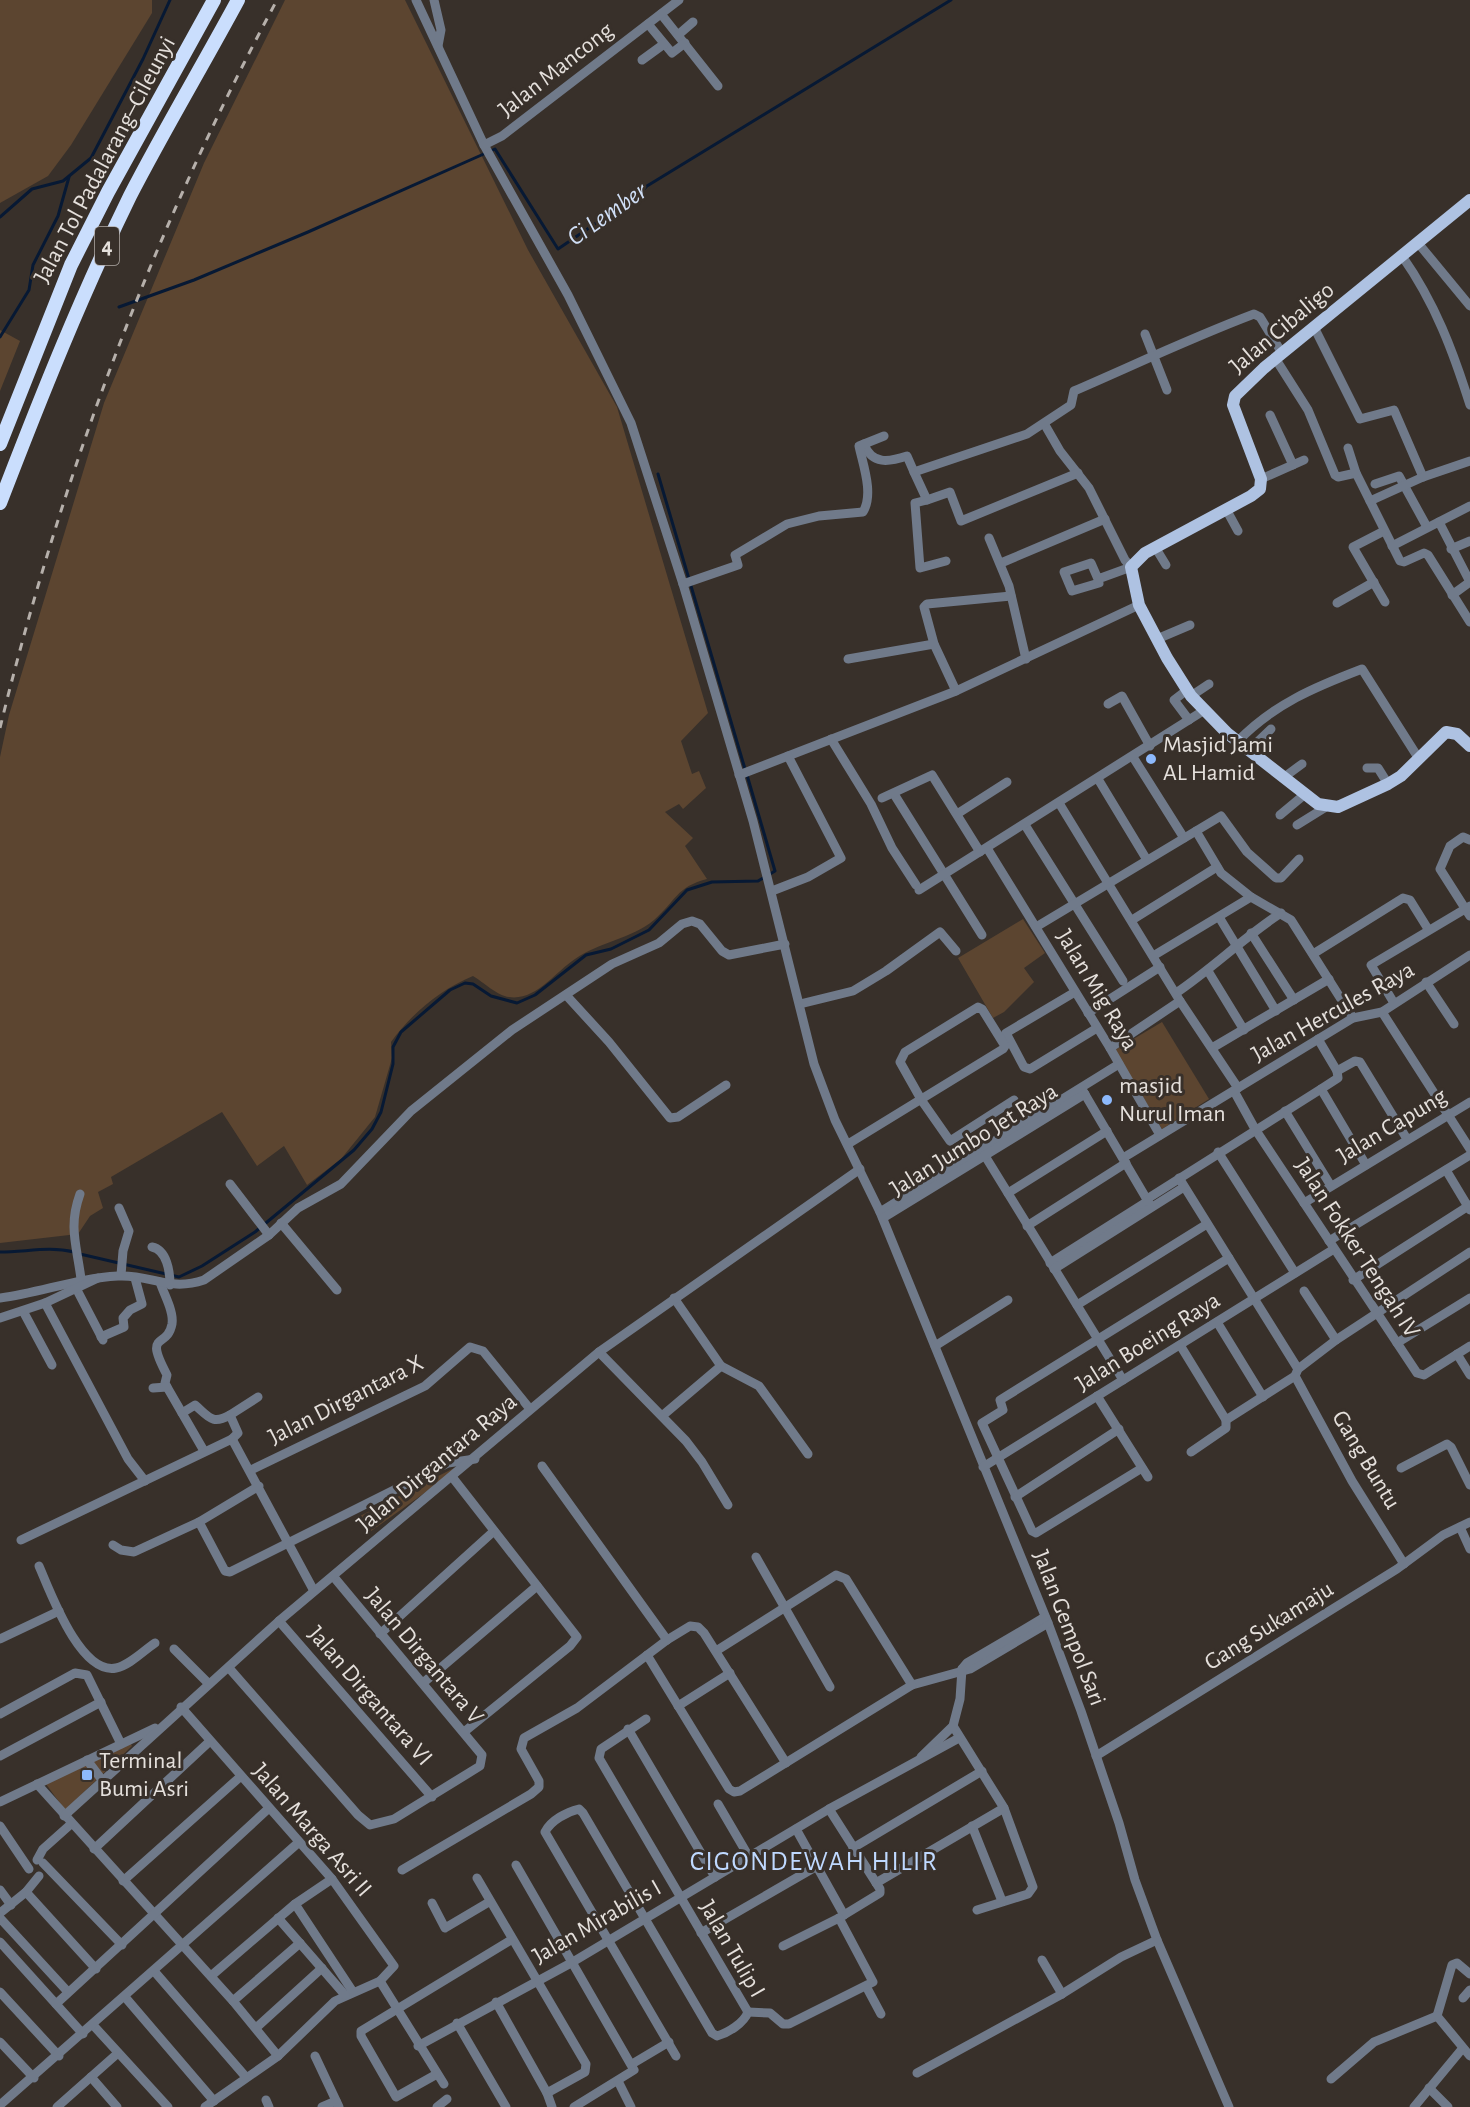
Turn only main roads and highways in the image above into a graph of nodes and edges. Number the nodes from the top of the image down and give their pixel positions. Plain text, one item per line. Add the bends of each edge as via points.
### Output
1 (214, 0) edge
2 (238, 0) edge
3 (1470, 200) edge
4 (0, 444) edge
5 (0, 503) edge
6 (1470, 747) edge

1 - 4 highway, Jalan Tol Padalarang–Cileunyi / 4 via 72,265
2 - 5 highway, Jalan Tol Padalarang–Cileunyi / 4 via 131,195 93,274
3 - 6 main road, Jalan Cibaligo via 1240,390 1233,400 1261,478 1257,493 1155,547 1131,567 1139,605 1203,711 1304,795 1326,807 1345,805 1388,784 1446,732 1457,734

